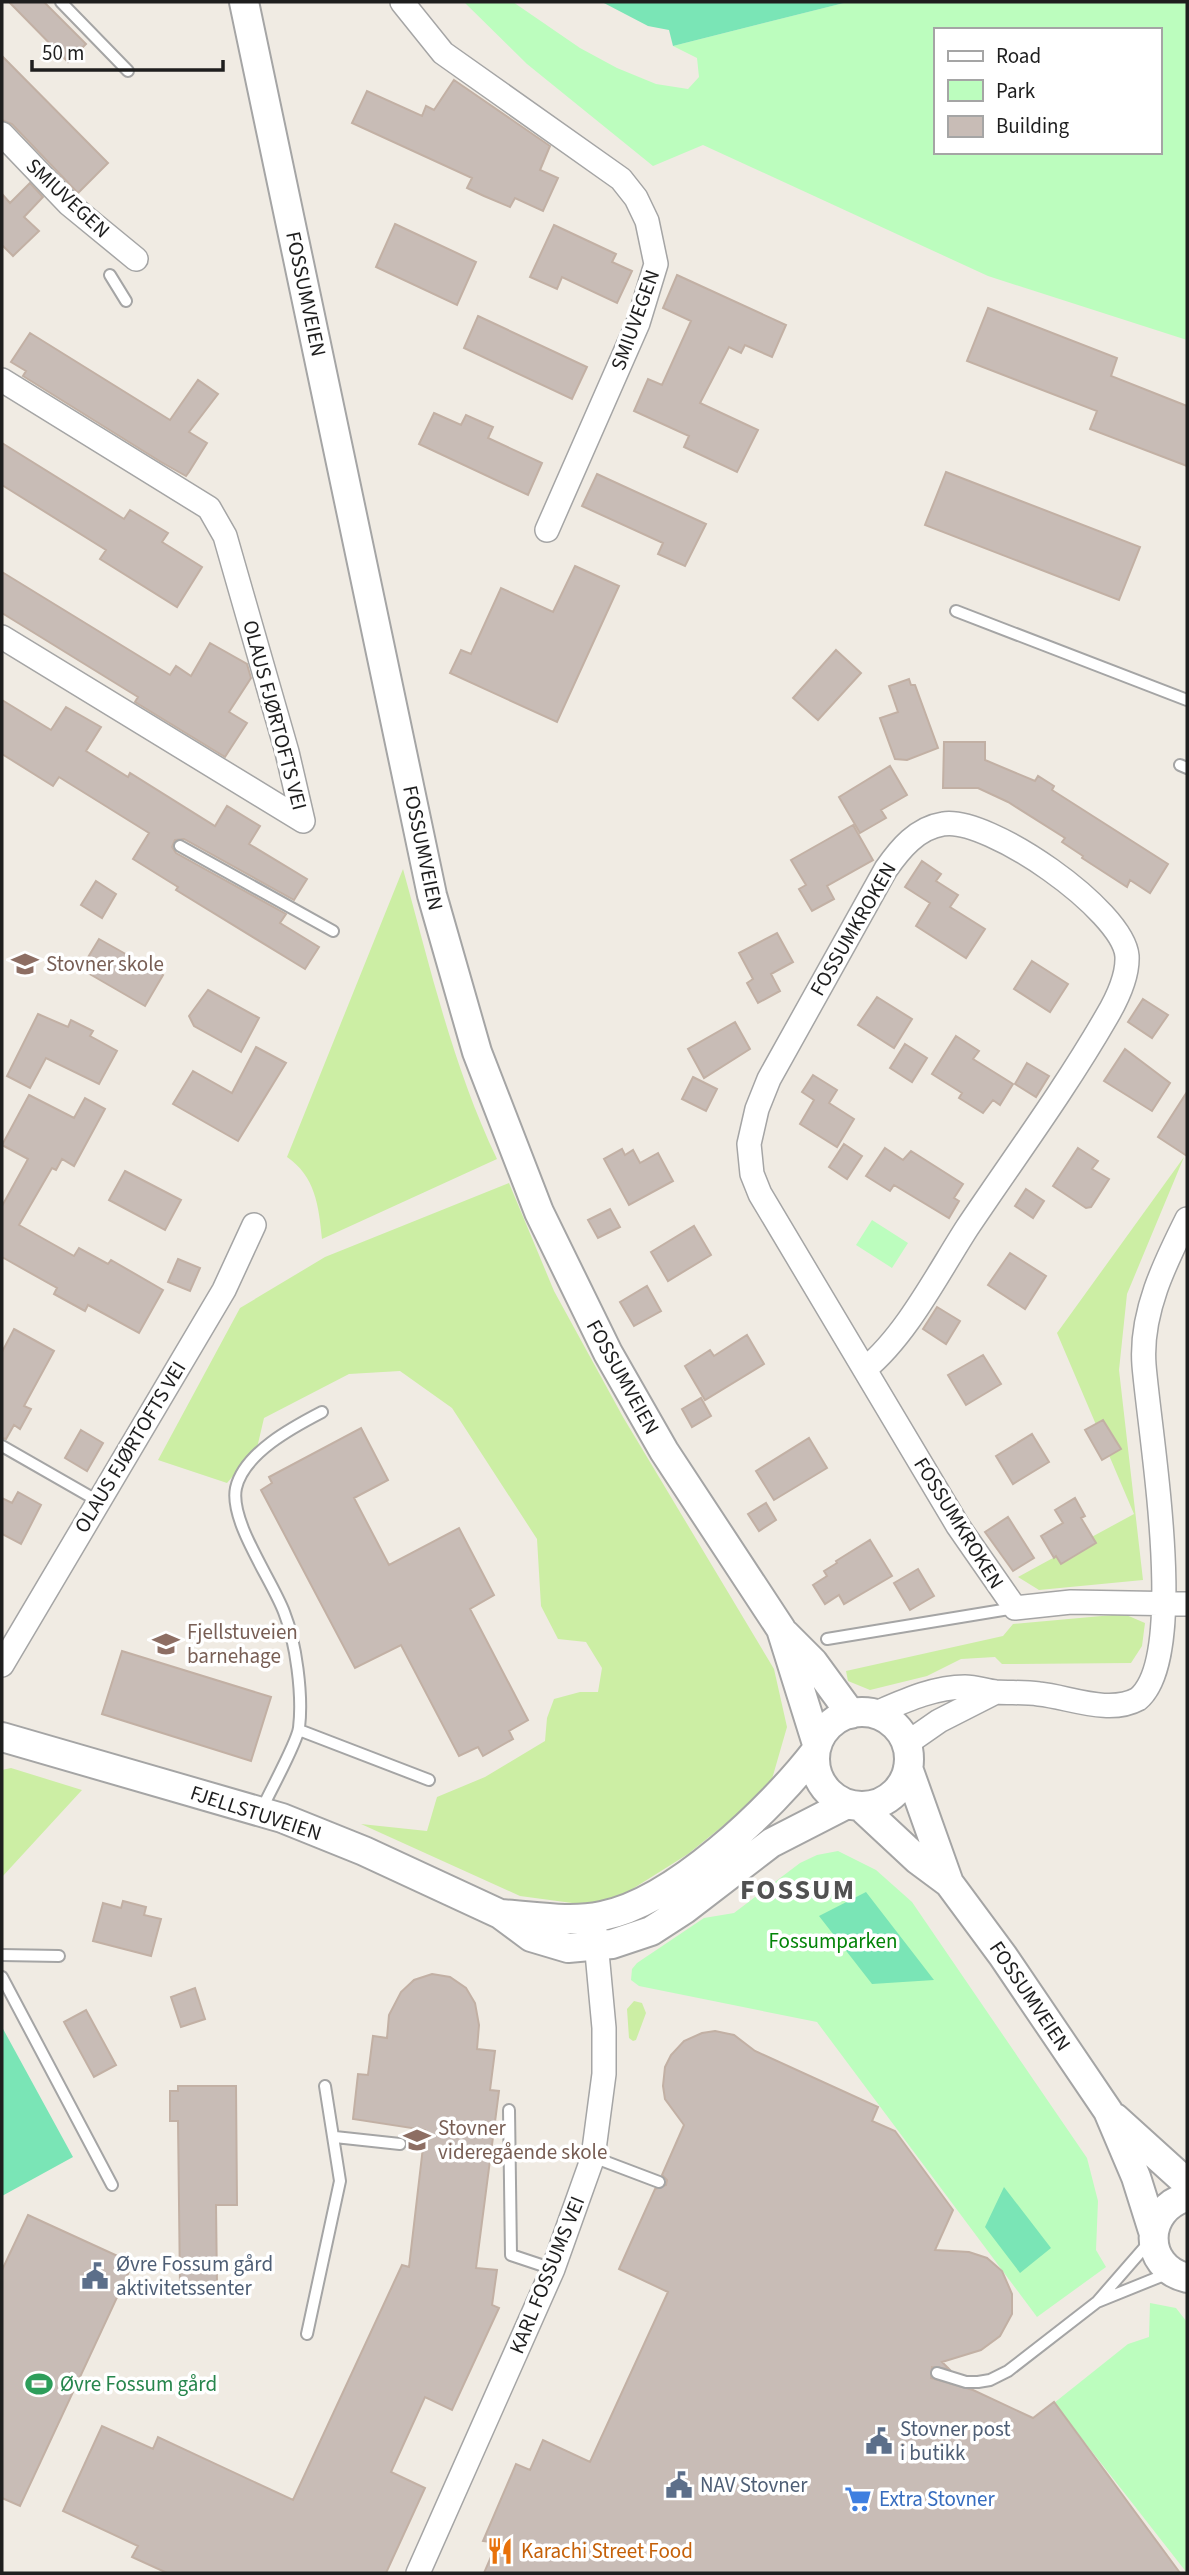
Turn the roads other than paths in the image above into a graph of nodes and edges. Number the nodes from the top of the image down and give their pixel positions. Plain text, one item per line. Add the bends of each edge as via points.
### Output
1 (61, 2) edge
2 (244, 2) edge
3 (402, 2) edge
4 (128, 71) dead end
5 (2, 134) edge
6 (136, 259) dead end
7 (110, 275) dead end
8 (126, 301) dead end
9 (2, 380) edge
10 (547, 530) dead end
11 (956, 611) dead end
12 (2, 637) edge
13 (1187, 700) edge
14 (180, 846) dead end
15 (333, 931) dead end
16 (1187, 1219) edge
17 (254, 1226) dead end
18 (865, 1369) junction
19 (322, 1412) dead end
20 (2, 1446) edge
21 (98, 1501) junction
22 (1182, 1604) edge
23 (1015, 1608) junction
24 (780, 1629) junction
25 (827, 1639) dead end
26 (2, 1665) edge
27 (996, 1692) junction
28 (863, 1714) junction
29 (299, 1730) junction
30 (2, 1737) edge
31 (816, 1748) junction
32 (907, 1756) junction
33 (429, 1780) dead end
34 (853, 1805) junction
35 (261, 1811) junction
36 (949, 1883) junction
37 (500, 1914) junction
38 (594, 1918) junction
39 (597, 1947) junction
40 (2, 1955) edge
41 (59, 1956) dead end
42 (2, 1977) edge
43 (325, 2086) dead end
44 (509, 2110) dead end
45 (1108, 2111) junction
46 (335, 2137) junction
47 (400, 2144) dead end
48 (593, 2157) junction
49 (659, 2182) dead end
50 (1187, 2183) edge
51 (112, 2185) dead end
52 (1187, 2197) edge
53 (1152, 2234) junction
54 (553, 2269) junction
55 (1179, 2275) edge
56 (1097, 2302) junction
57 (307, 2334) dead end
58 (937, 2373) dead end
59 (418, 2573) edge

1 - 4 lane
2 - 24 street, FOSSUMVEIEN via 432,895 464,1010 507,1135 561,1261 635,1404
3 - 10 street, SMIUVEGEN via 443,53 621,179 647,221 656,264 638,323
5 - 6 street, SMIUVEGEN via 69,204
7 - 8 lane
9 - 12 street, OLAUS FJØRTOFTS VEI via 209,509 225,536 288,752 303,821
11 - 13 lane
14 - 15 lane
16 - 22 street via 1163,1266 1148,1318 1144,1363
17 - 21 street, OLAUS FJØRTOFTS VEI via 224,1290
18 - 18 street, FOSSUMKROKEN via 760,1194 752,1174 749,1144 758,1109 783,1052 886,869 911,839 942,824 960,824 1006,842 1092,902 1121,936 1127,958 1125,972 1108,1015 1073,1070 904,1325
18 - 23 street, FOSSUMKROKEN via 983,1566
19 - 29 lane via 285,1430 243,1471 236,1490 237,1512 285,1614 299,1681
20 - 21 lane
21 - 26 street, OLAUS FJØRTOFTS VEI
22 - 23 street, FOSSUMKROKEN via 1071,1602
22 - 27 street via 1167,1668 1156,1686 1135,1701 1096,1704
23 - 25 lane
24 - 28 street, FOSSUMVEIEN
24 - 31 street, FOSSUMVEIEN
27 - 28 street via 946,1689
27 - 32 street via 939,1721
28 - 31 street via 830,1725
28 - 32 street, FOSSUMVEIEN via 894,1725
29 - 33 lane
29 - 35 lane
30 - 35 street, FJELLSTUVEIEN
31 - 34 street, FOSSUMVEIEN via 821,1784
31 - 38 street, FJELLSTUVEIEN via 762,1813 668,1887 623,1911
32 - 34 street via 896,1791 886,1800
32 - 36 street, FOSSUMVEIEN
34 - 36 street, FOSSUMVEIEN
34 - 39 street, FJELLSTUVEIEN via 771,1843 668,1921 632,1938
35 - 37 street, FJELLSTUVEIEN via 364,1851
36 - 45 street, FOSSUMVEIEN
37 - 38 street, FJELLSTUVEIEN
37 - 39 street, FJELLSTUVEIEN via 546,1944
38 - 39 street, KARL FOSSUMS VEI
39 - 48 street, KARL FOSSUMS VEI via 604,2074
40 - 41 lane
42 - 51 lane
43 - 46 lane
44 - 54 lane via 511,2255
45 - 50 street, FOSSUMVEIEN
45 - 53 street, FOSSUMVEIEN via 1136,2177
46 - 47 lane
46 - 57 lane via 340,2181
48 - 49 lane
48 - 54 street, KARL FOSSUMS VEI
52 - 53 street via 1168,2205
53 - 55 street, FOSSUMVEIEN via 1157,2258
53 - 56 lane
54 - 59 street, KARL FOSSUMS VEI
55 - 56 lane
56 - 58 lane via 1015,2367 990,2380 966,2382

